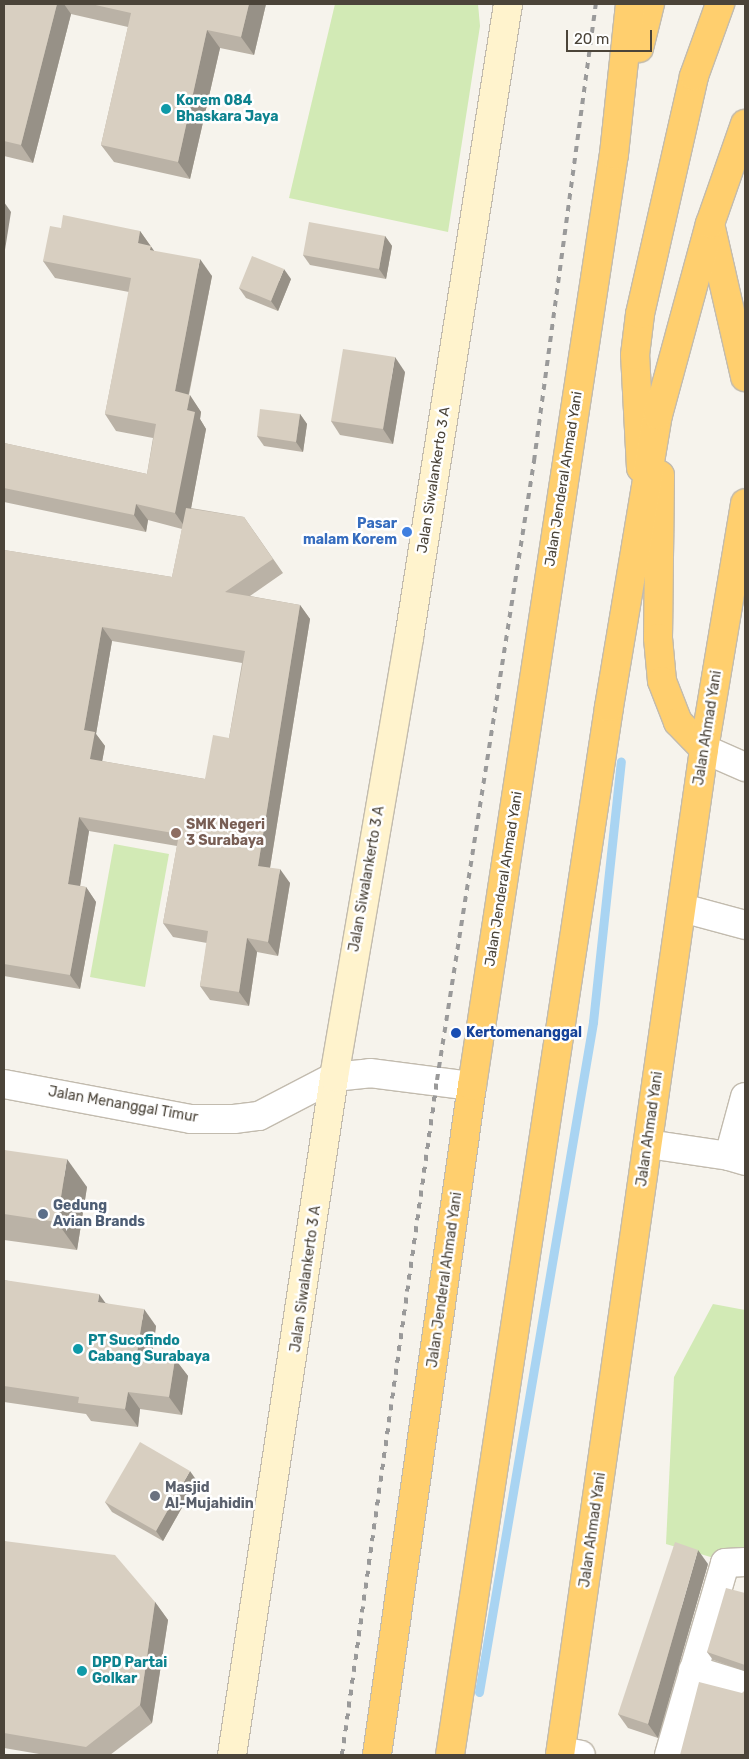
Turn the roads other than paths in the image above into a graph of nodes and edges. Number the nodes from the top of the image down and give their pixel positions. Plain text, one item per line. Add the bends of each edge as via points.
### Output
1 (508, 4) edge
2 (630, 4) edge
3 (650, 4) edge
4 (720, 4) edge
5 (745, 124) edge
6 (614, 154) junction
7 (710, 224) junction
8 (745, 377) edge
9 (658, 416) junction
10 (645, 494) junction
11 (745, 503) edge
12 (704, 749) junction
13 (745, 767) edge
14 (682, 908) junction
15 (745, 925) edge
16 (334, 1077) junction
17 (4, 1084) edge
18 (472, 1086) junction
19 (745, 1097) edge
20 (648, 1144) junction
21 (737, 1159) edge
22 (745, 1562) edge
23 (693, 1670) junction
24 (745, 1686) edge
25 (452, 1752) edge
26 (568, 1754) edge
27 (232, 1755) edge
28 (377, 1755) edge
29 (669, 1755) edge

1 - 16 main road, Jalan Siwalankerto 3 A via 410,638
2 - 6 highway, Jalan Jenderal Ahmad Yani
3 - 6 highway
4 - 10 highway via 694,76 640,314 635,355 636,439
5 - 7 highway
6 - 18 highway, Jalan Jenderal Ahmad Yani
7 - 8 highway
7 - 9 highway
9 - 10 highway
9 - 12 highway via 662,681 678,722
10 - 25 highway
11 - 12 highway, Jalan Ahmad Yani
12 - 13 street
12 - 14 highway, Jalan Ahmad Yani
14 - 15 street
14 - 20 highway, Jalan Ahmad Yani
16 - 17 street, Jalan Menanggal Timur via 259,1116 234,1119 191,1119
16 - 18 street, Jalan Menanggal Timur via 370,1073
16 - 27 main road, Jalan Siwalankerto 3 A
18 - 28 highway, Jalan Jenderal Ahmad Yani
19 - 21 street
20 - 21 street
20 - 26 highway, Jalan Ahmad Yani
22 - 23 street via 725,1563
23 - 24 street
23 - 29 street

